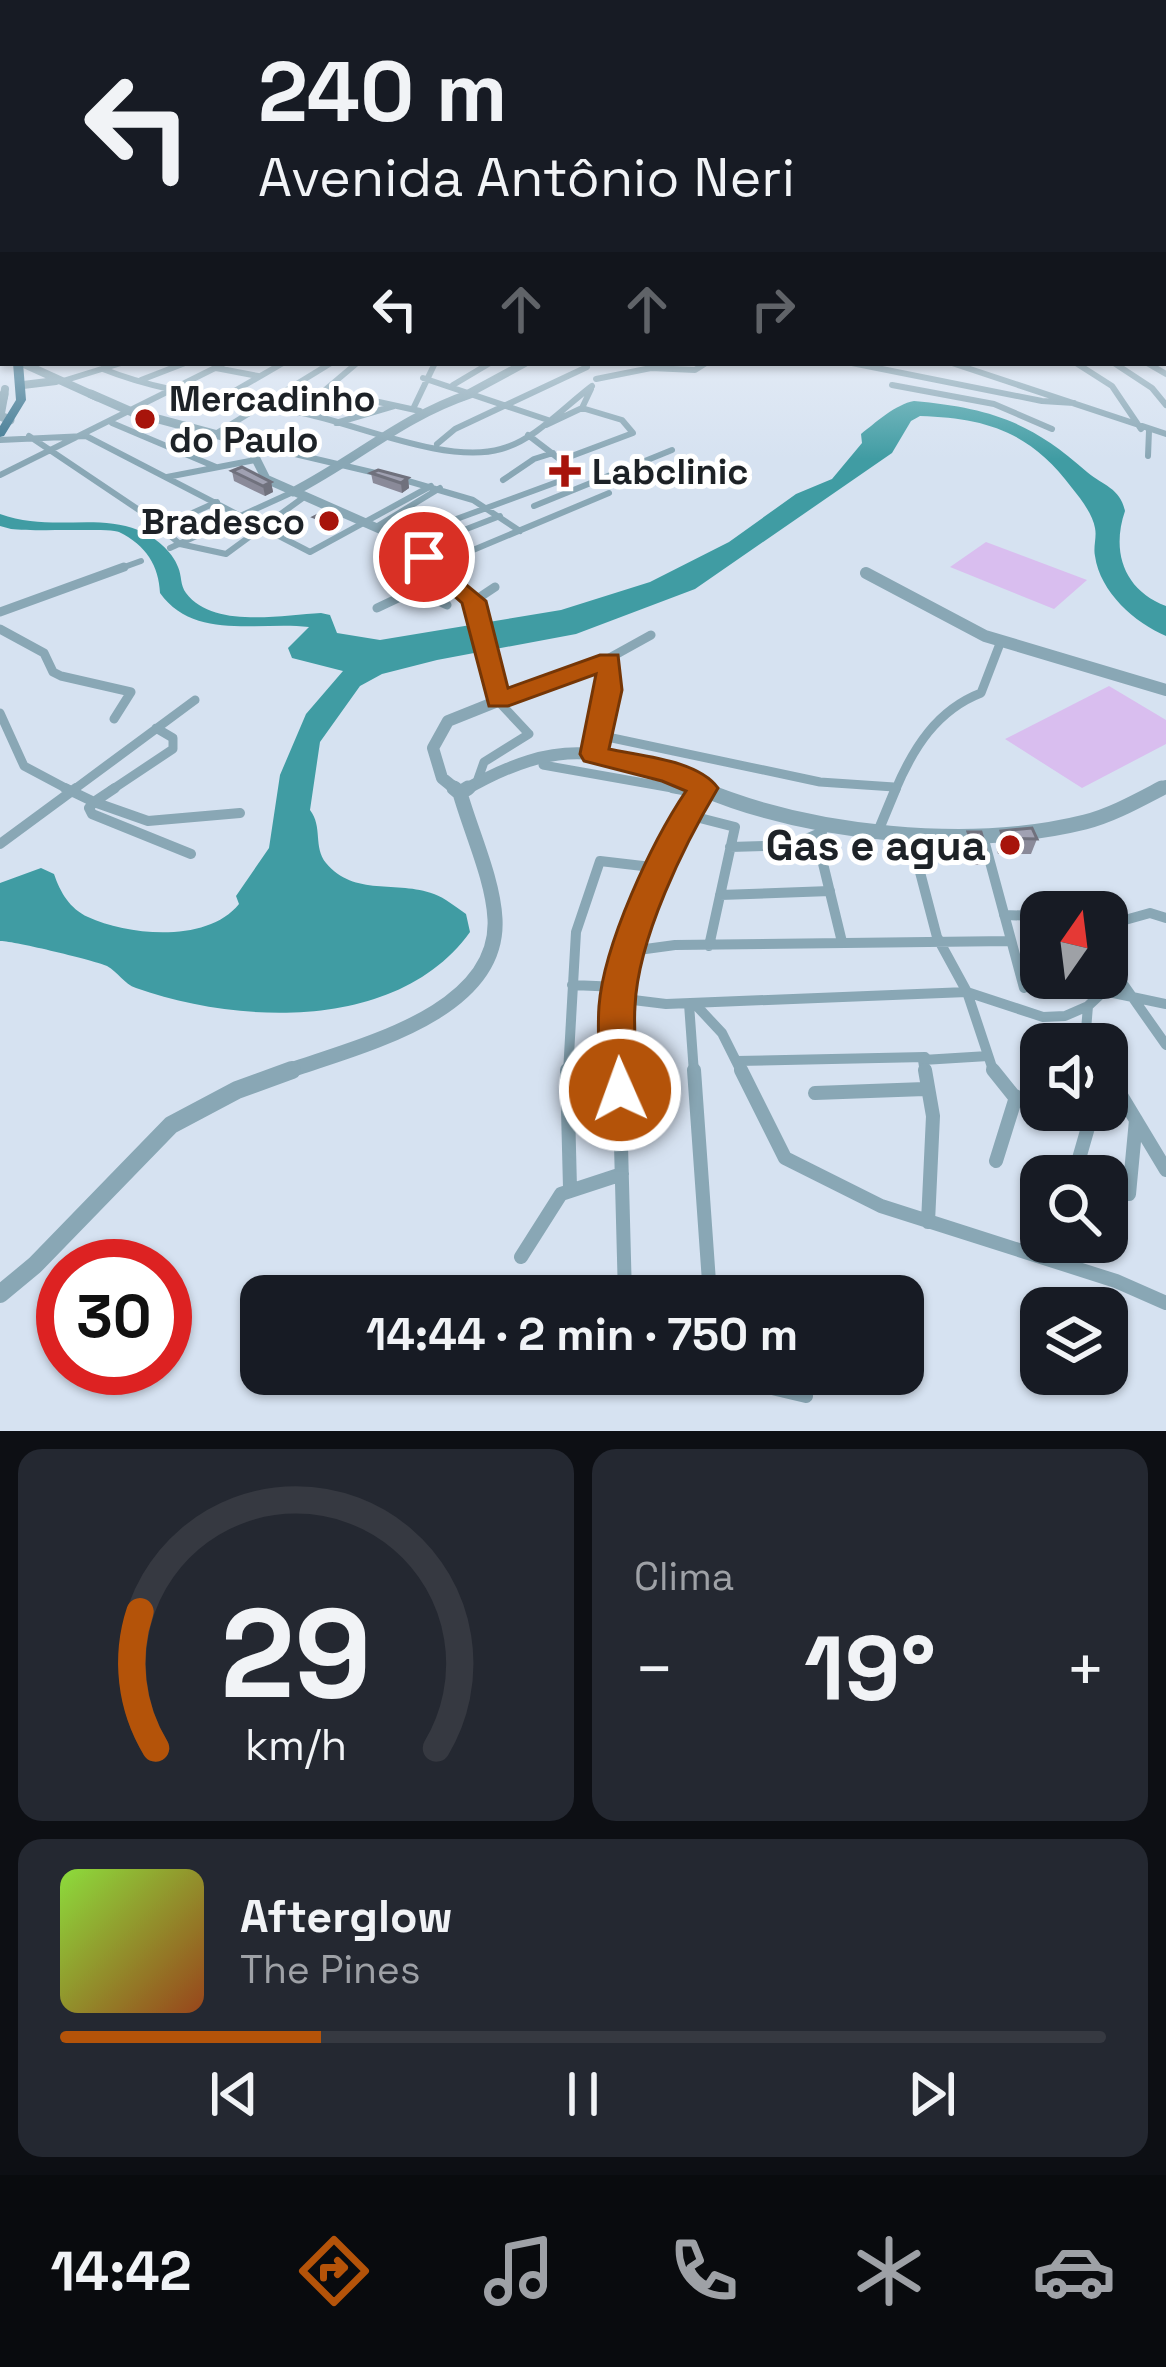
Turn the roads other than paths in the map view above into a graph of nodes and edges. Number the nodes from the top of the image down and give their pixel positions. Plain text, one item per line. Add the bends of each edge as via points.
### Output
1 (20, 366) edge
2 (27, 366) edge
3 (112, 366) edge
4 (177, 366) edge
5 (218, 366) edge
6 (224, 366) edge
7 (278, 366) edge
8 (326, 366) edge
9 (353, 366) edge
10 (430, 366) edge
11 (485, 366) edge
12 (520, 366) edge
13 (585, 366) edge
14 (590, 366) edge
15 (648, 366) edge
16 (658, 366) edge
17 (701, 366) edge
18 (871, 366) edge
19 (961, 366) edge
20 (1081, 366) edge
21 (1119, 366) edge
22 (103, 369) junction
23 (260, 376) junction
24 (0, 377) edge
25 (141, 380) junction
26 (426, 380) junction
27 (598, 380) junction
28 (63, 381) junction
29 (452, 385) junction
30 (892, 385) dead end
31 (23, 386) junction
32 (3, 389) edge
33 (170, 391) junction
34 (472, 393) junction
35 (277, 396) junction
36 (317, 396) junction
37 (219, 400) junction
38 (1074, 403) junction
39 (1166, 405) edge
40 (395, 406) junction
41 (511, 406) junction
42 (260, 407) junction
43 (581, 408) junction
44 (416, 411) junction
45 (132, 412) junction
46 (298, 413) junction
47 (550, 420) junction
48 (112, 423) junction
49 (336, 423) junction
50 (1052, 429) dead end
51 (4, 430) edge
52 (130, 430) junction
53 (1145, 430) junction
54 (217, 433) junction
55 (532, 433) junction
56 (1166, 434) edge
57 (33, 436) junction
58 (86, 436) junction
59 (385, 437) junction
60 (102, 443) junction
61 (248, 443) junction
62 (437, 444) junction
63 (672, 450) dead end
64 (47, 451) junction
65 (553, 453) junction
66 (1148, 456) dead end
67 (255, 460) junction
68 (562, 460) junction
69 (345, 465) junction
70 (216, 467) junction
71 (579, 474) junction
72 (0, 476) edge
73 (167, 477) junction
74 (502, 480) dead end
75 (595, 484) junction
76 (439, 488) junction
77 (298, 494) junction
78 (520, 496) junction
79 (217, 502) junction
80 (534, 506) junction
81 (488, 508) junction
82 (188, 515) dead end
83 (242, 516) junction
84 (500, 516) junction
85 (552, 519) junction
86 (370, 525) junction
87 (263, 526) junction
88 (520, 531) junction
89 (402, 538) junction
90 (180, 544) junction
91 (170, 548) dead end
92 (415, 549) junction
93 (141, 561) dead end
94 (435, 566) junction
95 (866, 573) dead end
96 (450, 578) junction
97 (495, 587) dead end
98 (447, 605) dead end
99 (475, 605) junction
100 (377, 608) dead end
101 (0, 612) edge
102 (0, 629) edge
103 (651, 635) dead end
104 (1001, 641) junction
105 (609, 660) junction
106 (1162, 686) edge
107 (195, 700) dead end
108 (498, 700) junction
109 (1, 710) edge
110 (114, 718) dead end
111 (156, 728) junction
112 (598, 735) junction
113 (594, 754) junction
114 (543, 765) dead end
115 (478, 779) junction
116 (1166, 786) edge
117 (894, 787) junction
118 (701, 790) junction
119 (72, 793) junction
120 (460, 793) junction
121 (94, 802) junction
122 (240, 813) dead end
123 (684, 814) junction
124 (879, 829) junction
125 (908, 829) junction
126 (823, 830) junction
127 (982, 831) junction
128 (0, 844) edge
129 (730, 847) junction
130 (191, 854) dead end
131 (660, 868) junction
132 (830, 891) junction
133 (720, 895) junction
134 (1150, 914) junction
135 (1004, 915) junction
136 (1020, 915) edge
137 (1166, 918) edge
138 (1128, 920) edge
139 (1166, 931) edge
140 (637, 937) junction
141 (937, 938) junction
142 (1011, 940) junction
143 (842, 942) junction
144 (653, 944) junction
145 (709, 946) junction
146 (631, 951) junction
147 (1020, 973) edge
148 (572, 986) junction
149 (1128, 988) edge
150 (618, 992) junction
151 (968, 992) junction
152 (1134, 996) junction
153 (691, 1003) junction
154 (1166, 1004) edge
155 (1088, 1006) junction
156 (1087, 1023) edge
157 (1166, 1045) edge
158 (988, 1056) junction
159 (924, 1058) junction
160 (736, 1061) junction
161 (925, 1089) junction
162 (815, 1093) dead end
163 (1015, 1096) junction
164 (1020, 1099) edge
165 (1128, 1107) edge
166 (1136, 1120) junction
167 (996, 1161) dead end
168 (1166, 1170) edge
169 (622, 1174) junction
170 (570, 1188) junction
171 (1130, 1194) dead end
172 (928, 1222) junction
173 (521, 1257) dead end
174 (624, 1275) edge
175 (709, 1275) edge
176 (0, 1294) edge
177 (1166, 1303) edge
178 (802, 1395) edge
179 (806, 1396) dead end

1 - 31 main road
2 - 28 street
3 - 22 street
4 - 25 street
5 - 33 street
6 - 23 street
7 - 23 street
8 - 35 street
9 - 36 street
10 - 26 street
11 - 29 street
12 - 34 street
13 - 41 street
14 - 27 street
15 - 27 street
16 - 17 street
18 - 38 street
19 - 38 street
20 - 53 street via 1112,386
21 - 39 street
22 - 25 street
22 - 28 street
23 - 37 street
24 - 32 street
25 - 33 street
26 - 29 street
26 - 44 street
27 - 43 street
27 - 47 street
28 - 31 street
28 - 45 street
29 - 34 street
30 - 50 street via 994,404
31 - 51 main road
32 - 51 street
33 - 37 street
33 - 45 street
34 - 41 street
34 - 44 street
35 - 36 street
35 - 42 street
36 - 40 street
36 - 46 street
37 - 42 street
38 - 53 street
40 - 44 street
40 - 49 street
41 - 47 street
41 - 62 street
42 - 46 street
42 - 54 street
43 - 47 street
43 - 68 street via 622,420 633,433
44 - 59 street
45 - 48 street
45 - 54 street
46 - 49 street
47 - 55 street
48 - 52 street
48 - 58 street
49 - 59 street
51 - 57 street
51 - 57 street
52 - 60 street
52 - 70 street
53 - 56 street
53 - 66 street
54 - 61 street
55 - 62 street via 497,452
55 - 65 street
57 - 58 street
57 - 64 street
58 - 60 street
58 - 64 street
59 - 62 street
59 - 69 street
60 - 73 street
61 - 67 street
61 - 69 street
63 - 75 street
64 - 72 street
64 - 90 street
65 - 68 street
65 - 74 street
67 - 70 street
67 - 77 street via 263,477
68 - 71 street
69 - 76 street
69 - 77 street
70 - 73 street
71 - 75 street
71 - 78 street
73 - 79 street
75 - 80 street
75 - 85 street via 609,494
76 - 81 street
76 - 86 street
77 - 83 street
77 - 86 street
77 - 87 street
78 - 80 street
78 - 81 street
79 - 82 street
79 - 83 street
80 - 85 street
81 - 84 street
81 - 89 street
83 - 87 street
83 - 90 street
84 - 88 street
84 - 92 street
85 - 88 street
86 - 87 street via 310,552
86 - 89 street
87 - 90 street via 226,554
88 - 94 street
89 - 92 street
90 - 91 street
92 - 94 street
93 - 101 street
94 - 96 street
95 - 104 street
96 - 98 street via 424,595
96 - 99 street
96 - 100 street
97 - 99 street
99 - 108 street
102 - 110 street via 39,650 61,676 131,692
103 - 105 street
104 - 106 street
104 - 117 street via 981,693 942,716
105 - 108 street
105 - 112 street
107 - 111 street
108 - 115 street via 529,734 484,762
108 - 120 street via 448,721 435,738 437,769
109 - 119 street via 21,765
111 - 119 street
111 - 121 street via 172,738 173,749
112 - 113 street
112 - 117 street via 855,788
113 - 115 street via 523,756
113 - 118 street via 671,773
114 - 118 street
115 - 120 street
116 - 127 street via 1082,823
117 - 124 street
118 - 123 street
118 - 126 street
119 - 121 street
119 - 128 street
120 - 176 street via 497,935 462,994 410,1027 237,1090 171,1125
121 - 122 street via 148,821
121 - 130 street via 92,814
123 - 129 street via 735,826
123 - 131 street
124 - 125 street
124 - 126 street
125 - 127 street
125 - 141 street
126 - 129 street via 801,844
126 - 132 street
127 - 135 street
129 - 133 street
131 - 140 street
131 - 148 street via 597,865 577,919
132 - 133 street
132 - 143 street
133 - 145 street
134 - 137 street
134 - 138 street
134 - 139 street
135 - 136 street
135 - 142 street
140 - 144 street
140 - 146 street
141 - 142 street
141 - 143 street
141 - 151 street
142 - 147 street
143 - 145 street
144 - 145 street
144 - 146 street
146 - 150 street
148 - 150 street
148 - 170 street
149 - 152 street
150 - 153 street
150 - 169 street
151 - 153 street
151 - 155 street via 1043,1017
151 - 158 street
152 - 154 street
152 - 155 street via 1104,991
152 - 157 street
153 - 160 street via 722,1033
153 - 175 street
155 - 156 street
158 - 159 street
158 - 163 street
159 - 160 street
159 - 161 street
160 - 172 street via 785,1158
161 - 162 street
161 - 172 street via 933,1116
163 - 164 street
163 - 167 street
165 - 166 street
166 - 168 street
166 - 171 street
169 - 170 street
169 - 174 street
170 - 173 street via 551,1204
172 - 177 street
178 - 179 street

